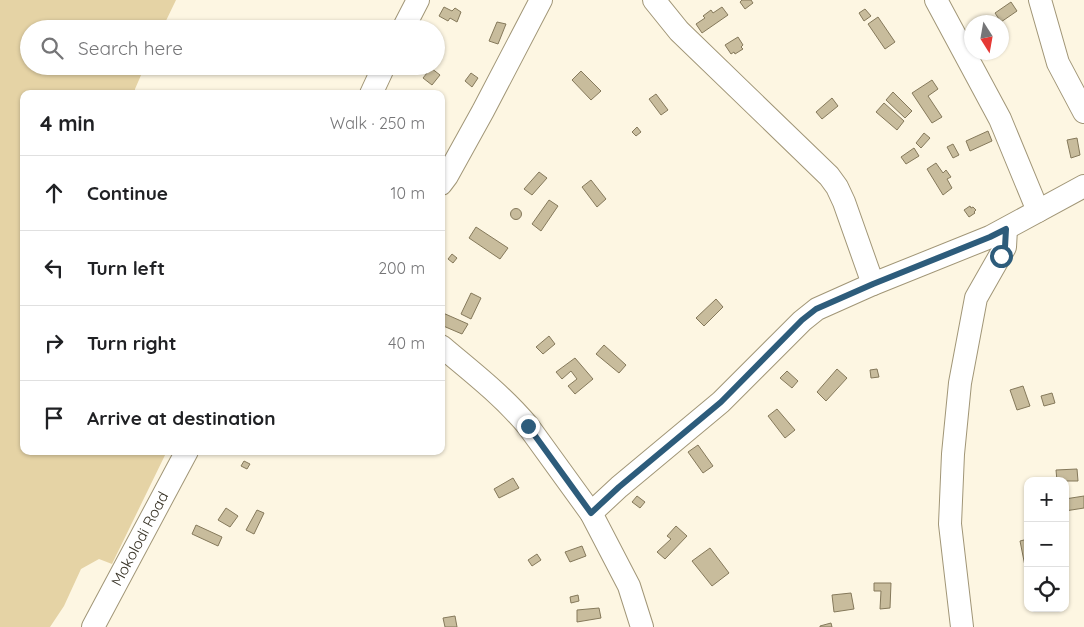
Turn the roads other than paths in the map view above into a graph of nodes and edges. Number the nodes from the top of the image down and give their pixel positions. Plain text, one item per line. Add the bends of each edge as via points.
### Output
1 (418, 0) edge
2 (541, 0) edge
3 (654, 0) edge
4 (936, 0) edge
5 (1040, 0) edge
6 (408, 20) edge
7 (380, 75) edge
8 (372, 90) edge
9 (1084, 112) edge
10 (445, 179) edge
11 (1084, 186) edge
12 (1038, 211) junction
13 (1006, 229) junction
14 (873, 284) junction
15 (445, 349) edge
16 (185, 455) edge
17 (591, 513) junction
18 (93, 627) edge
19 (642, 627) edge
20 (962, 627) edge

1 - 6 street
2 - 10 street
3 - 14 street via 679,31 829,176 844,202
4 - 12 street via 1000,119
5 - 9 street via 1060,68
7 - 8 street
11 - 12 street
12 - 13 street
13 - 14 street
13 - 20 street via 1005,247 976,298 960,383 950,524
14 - 17 street via 816,309 802,320 721,402
15 - 17 street via 517,412
16 - 18 street, Mokolodi Road
17 - 19 street via 629,586

